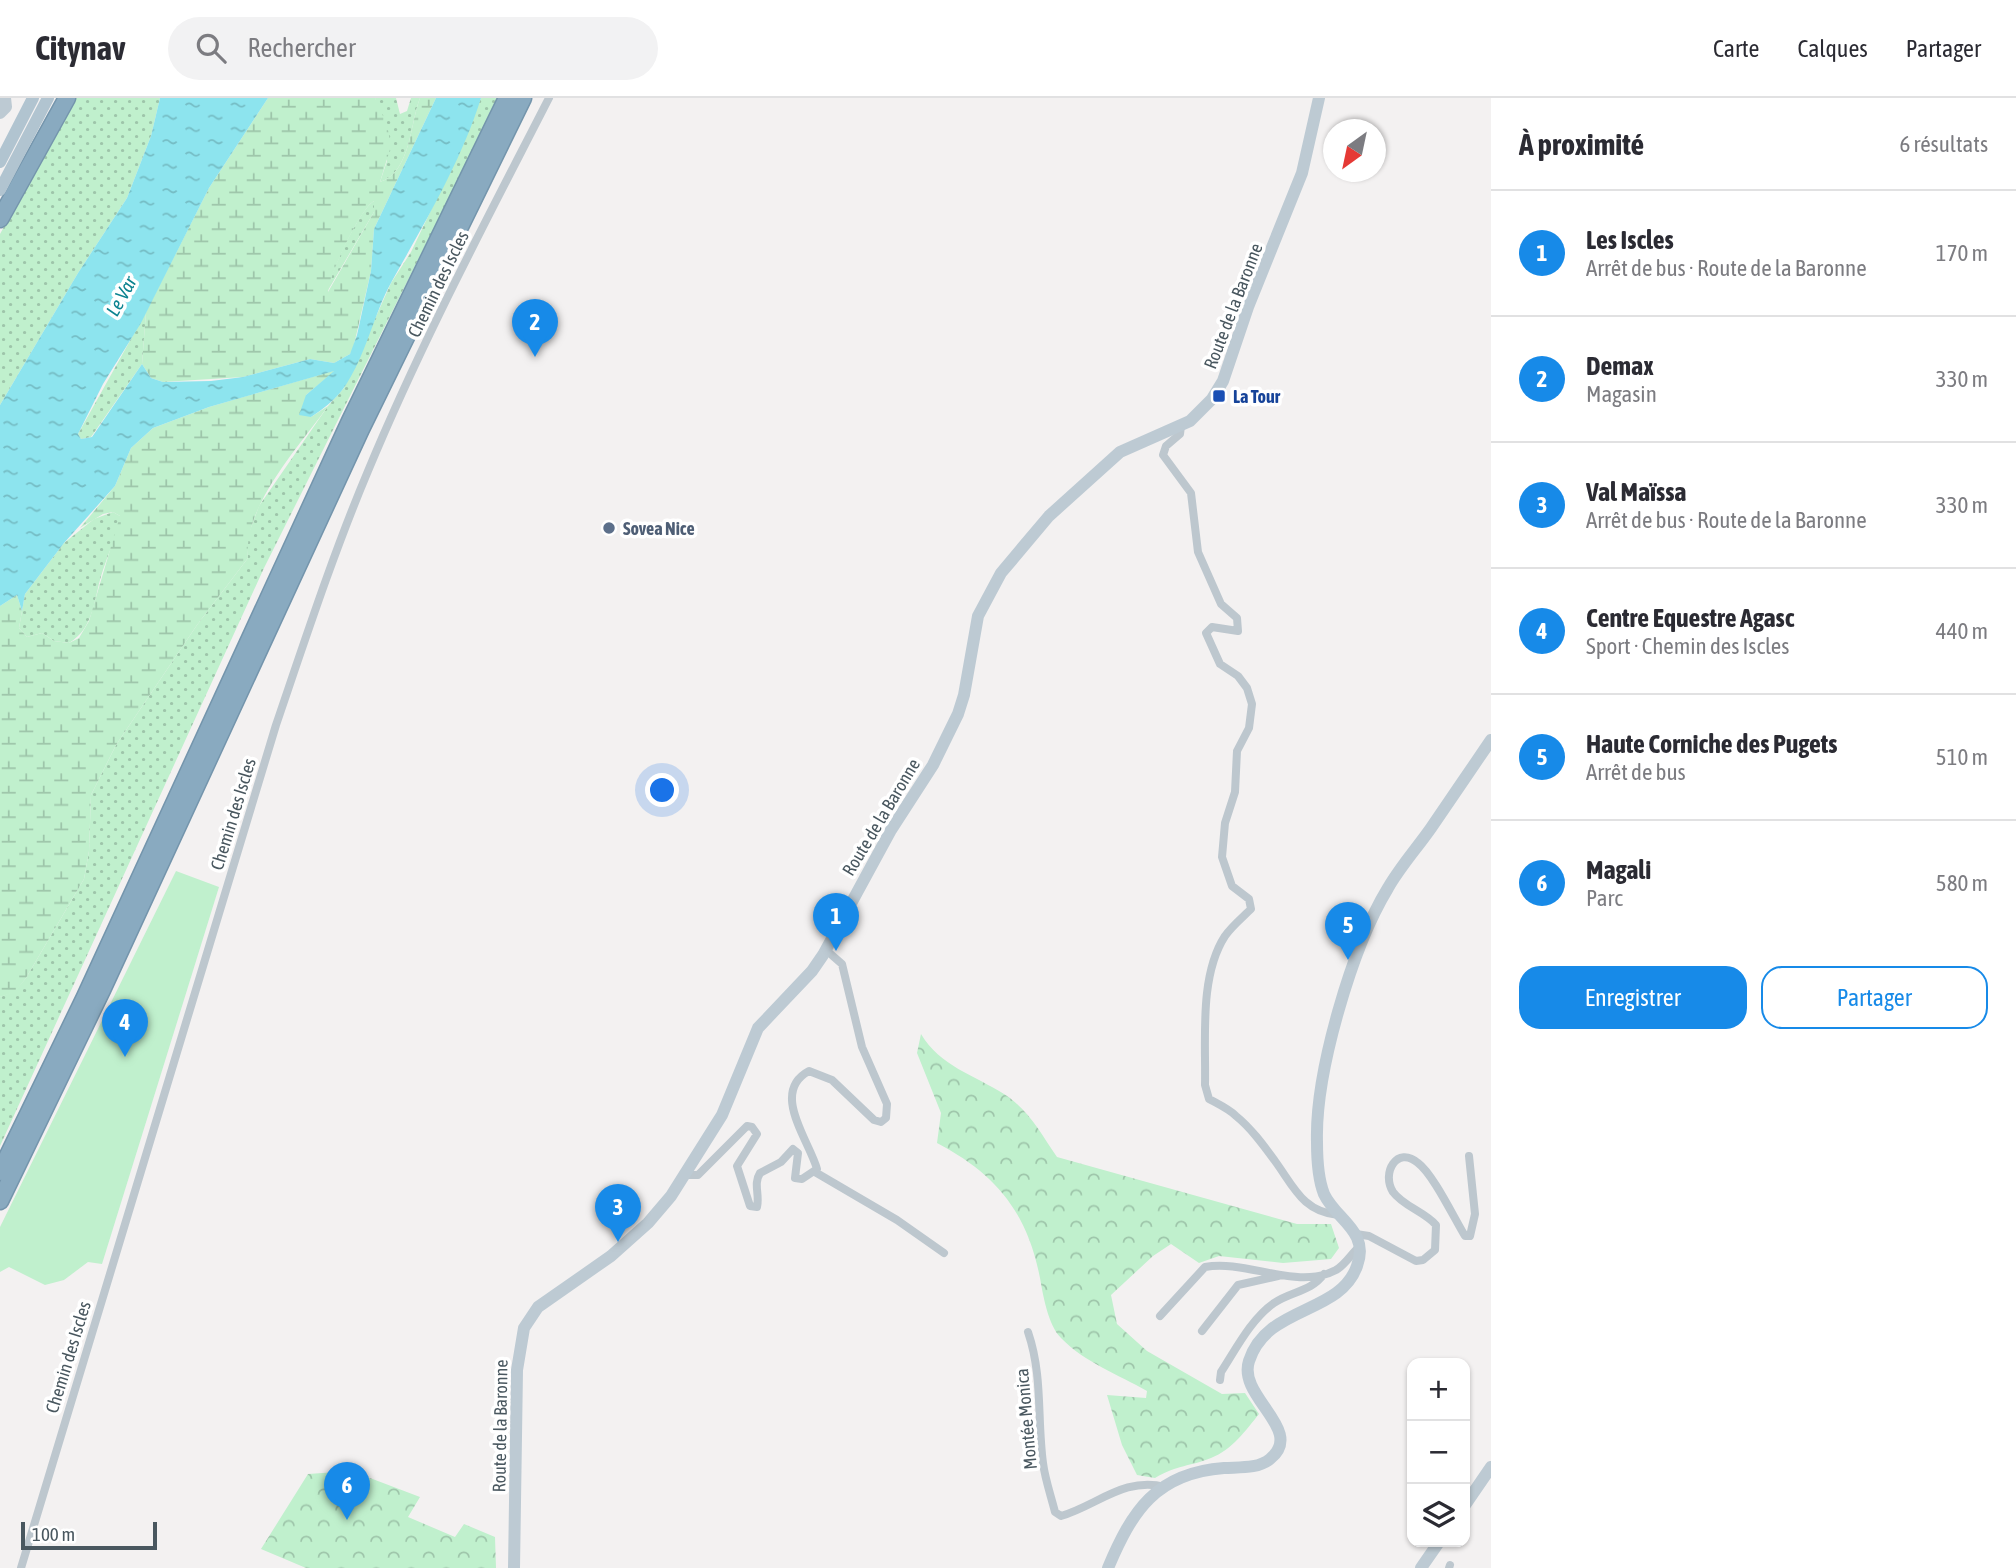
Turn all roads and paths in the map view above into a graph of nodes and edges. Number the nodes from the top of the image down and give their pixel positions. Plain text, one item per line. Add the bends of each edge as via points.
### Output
1 (5, 98) edge
2 (33, 98) edge
3 (48, 98) edge
4 (67, 98) edge
5 (507, 98) edge
6 (523, 98) edge
7 (549, 98) edge
8 (1319, 98) edge
9 (0, 113) edge
10 (20, 137) junction
11 (0, 160) edge
12 (0, 190) edge
13 (0, 217) edge
14 (1181, 426) junction
15 (1491, 740) edge
16 (826, 950) junction
17 (1469, 1156) dead end
18 (0, 1172) edge
19 (815, 1172) junction
20 (685, 1175) junction
21 (0, 1200) edge
22 (1342, 1215) junction
23 (1356, 1234) junction
24 (1359, 1247) junction
25 (944, 1253) dead end
26 (1284, 1274) junction
27 (1324, 1274) junction
28 (1160, 1316) dead end
29 (1202, 1331) dead end
30 (1028, 1332) dead end
31 (1220, 1381) dead end
32 (1491, 1467) edge
33 (1165, 1487) junction
34 (1470, 1498) edge
35 (1436, 1547) edge
36 (21, 1568) edge
37 (514, 1568) edge
38 (1108, 1568) edge
39 (1421, 1568) edge

1 - 9 main road via 6,107
2 - 10 main road
3 - 10 main road
4 - 13 highway
5 - 18 highway via 349,421
6 - 21 highway via 361,429
7 - 36 street, Chemin des Iscles via 397,404 311,623 276,725
8 - 14 main road, Route de la Baronne via 1302,173 1245,315 1230,367 1212,399
10 - 11 main road
10 - 12 main road
10 - 13 main road
14 - 16 main road, Route de la Baronne via 1120,452 1049,516 1002,573 978,616 958,714
14 - 22 street via 1163,455 1191,493 1198,552 1221,604 1237,618 1238,631 1212,627 1206,633 1209,646 1220,664 1247,688 1252,704 1249,728 1237,751 1235,792 1224,823 1222,857 1232,886 1251,909 1225,936 1214,962 1205,1085 1209,1099 1236,1115 1303,1201 1315,1210
15 - 22 main road via 1389,886 1369,926 1346,995 1330,1049 1317,1132 1323,1192
16 - 19 street via 842,964 862,1047 888,1112 881,1122 874,1120 832,1080 809,1071 802,1075 792,1094 792,1111 812,1151
16 - 20 main road, Route de la Baronne via 758,1028 731,1097
17 - 23 street via 1475,1214 1470,1236 1465,1236 1426,1170 1405,1157 1390,1166 1390,1183 1396,1195 1436,1225 1436,1250 1416,1261 1369,1236
19 - 20 street via 795,1178 798,1153 793,1149 760,1173 757,1207 750,1206 737,1166 757,1134 747,1126 698,1175
19 - 25 street
20 - 37 main road, Route de la Baronne via 648,1223 589,1273 538,1307 524,1328 517,1370
22 - 23 main road
23 - 24 main road
24 - 27 street via 1340,1268
24 - 33 main road via 1357,1266 1347,1283 1325,1300 1274,1325 1249,1361 1246,1371 1252,1392 1279,1431 1273,1457 1261,1464 1196,1472
26 - 27 street
26 - 28 street via 1205,1266
26 - 29 street via 1238,1285
27 - 31 street via 1318,1282 1263,1312 1221,1372
30 - 33 street, Montée Monica via 1038,1368 1043,1466 1055,1512 1061,1516 1073,1513 1109,1493 1140,1485
32 - 34 main road
33 - 38 main road via 1134,1514
35 - 39 main road

